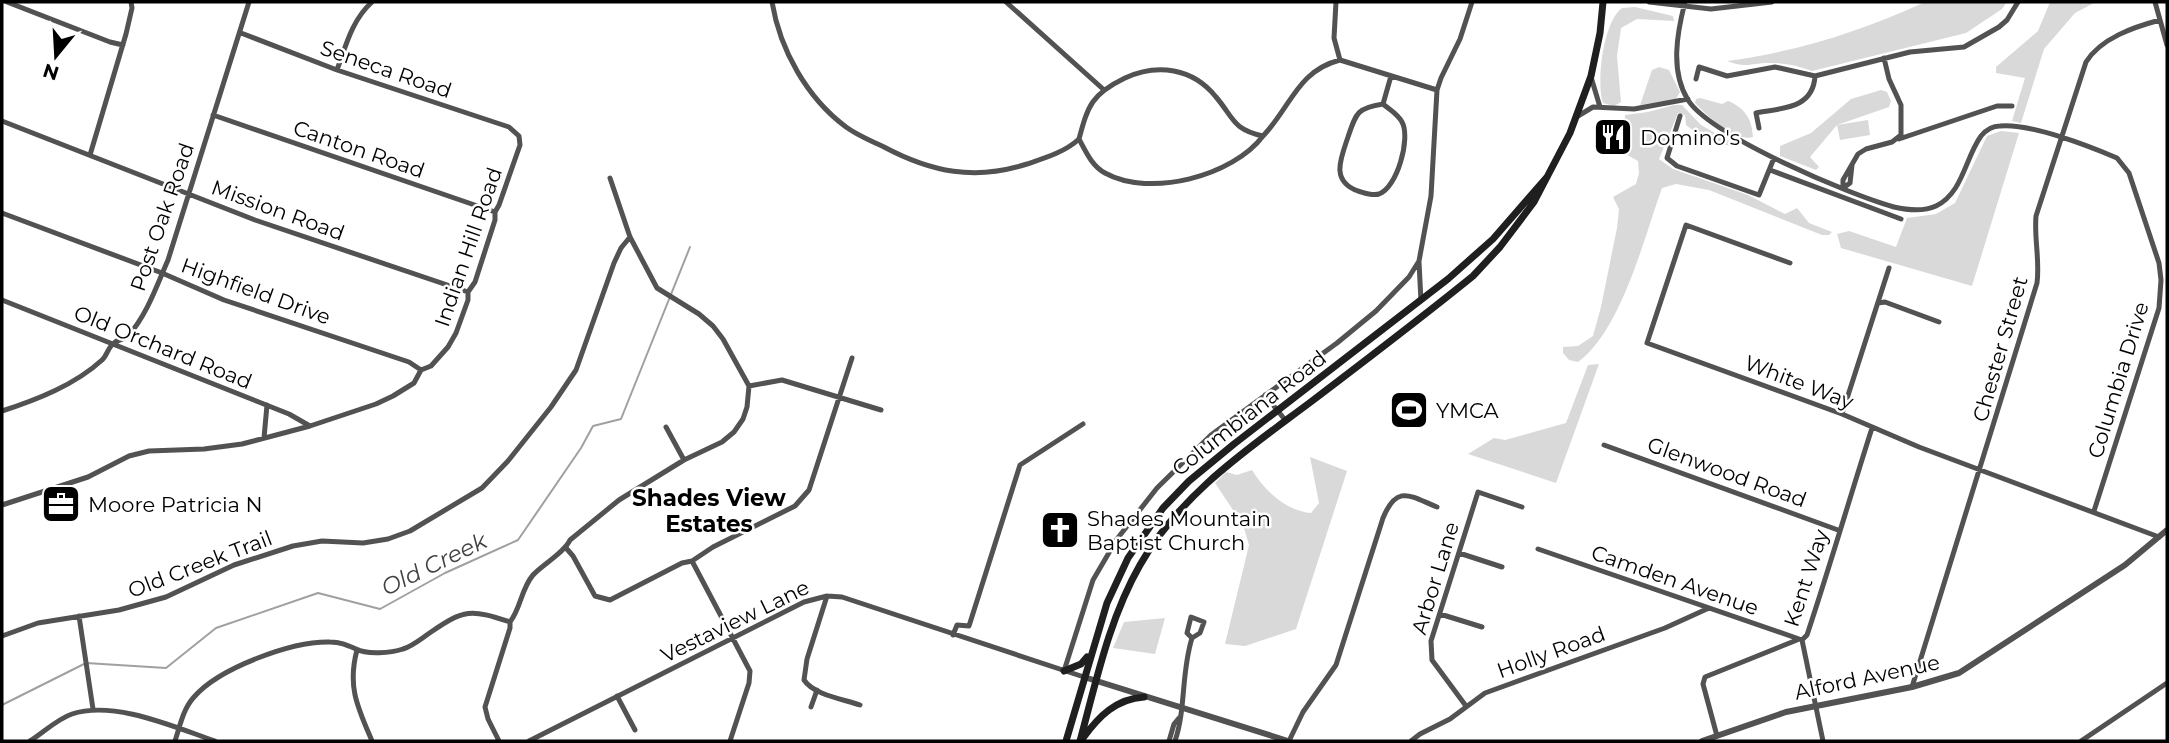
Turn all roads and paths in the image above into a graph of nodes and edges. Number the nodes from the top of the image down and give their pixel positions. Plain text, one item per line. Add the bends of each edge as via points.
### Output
1 (7, 2) edge
2 (131, 2) edge
3 (249, 2) edge
4 (372, 2) edge
5 (772, 2) edge
6 (1006, 2) edge
7 (1336, 2) edge
8 (1472, 2) edge
9 (1603, 2) edge
10 (1649, 2) edge
11 (1772, 2) edge
12 (2018, 2) edge
13 (2155, 2) edge
14 (1684, 4) edge
15 (2160, 20) junction
16 (241, 33) junction
17 (122, 45) junction
18 (2167, 45) edge
19 (1885, 58) junction
20 (1340, 60) junction
21 (337, 70) junction
22 (1391, 76) junction
23 (1591, 76) junction
24 (1815, 76) junction
25 (1696, 79) dead end
26 (1103, 89) junction
27 (1437, 90) junction
28 (1688, 99) junction
29 (1383, 104) junction
30 (2012, 106) dead end
31 (1600, 107) junction
32 (214, 115) junction
33 (1578, 116) junction
34 (1680, 116) dead end
35 (2, 121) edge
36 (1759, 128) dead end
37 (519, 135) joint
38 (1263, 136) junction
39 (2061, 138) junction
40 (1079, 139) junction
41 (1899, 139) junction
42 (90, 155) junction
43 (1774, 158) junction
44 (1770, 170) junction
45 (1547, 176) junction
46 (610, 177) dead end
47 (1843, 188) junction
48 (187, 194) junction
49 (2, 212) edge
50 (495, 212) junction
51 (1901, 219) dead end
52 (630, 237) junction
53 (1419, 261) junction
54 (1790, 263) dead end
55 (1889, 268) dead end
56 (162, 273) junction
57 (468, 292) junction
58 (2, 300) edge
59 (1421, 301) junction
60 (1878, 303) junction
61 (2159, 308) junction
62 (2167, 311) edge
63 (1939, 322) dead end
64 (112, 343) junction
65 (852, 358) dead end
66 (421, 370) junction
67 (749, 386) junction
68 (1265, 395) junction
69 (840, 396) junction
70 (267, 405) junction
71 (881, 410) dead end
72 (2, 411) edge
73 (1277, 411) junction
74 (1842, 414) junction
75 (1286, 421) junction
76 (1083, 424) dead end
77 (310, 426) junction
78 (667, 427) dead end
79 (1872, 428) junction
80 (264, 438) junction
81 (1604, 445) dead end
82 (684, 460) junction
83 (1980, 471) junction
84 (2, 505) edge
85 (1437, 507) dead end
86 (1522, 507) dead end
87 (2094, 511) junction
88 (1153, 521) junction
89 (1164, 529) junction
90 (1839, 530) junction
91 (2167, 530) edge
92 (2160, 537) junction
93 (566, 548) junction
94 (1538, 549) dead end
95 (1459, 553) junction
96 (692, 561) junction
97 (1502, 567) dead end
98 (827, 596) junction
99 (1709, 608) junction
100 (1440, 614) junction
101 (79, 616) junction
102 (1102, 616) junction
103 (1115, 620) junction
104 (510, 622) junction
105 (1482, 627) dead end
106 (953, 635) junction
107 (2, 636) edge
108 (1192, 638) dead end
109 (733, 639) junction
110 (1802, 640) junction
111 (357, 650) junction
112 (1091, 651) junction
113 (1065, 671) junction
114 (1084, 677) junction
115 (1096, 682) junction
116 (2167, 683) edge
117 (1912, 687) junction
118 (817, 690) junction
119 (617, 696) junction
120 (1144, 697) junction
121 (860, 705) dead end
122 (1466, 706) junction
123 (1817, 706) junction
124 (811, 707) dead end
125 (1182, 708) junction
126 (93, 709) junction
127 (1179, 718) junction
128 (179, 729) junction
129 (635, 730) dead end
130 (1717, 736) junction
131 (30, 741) edge
132 (175, 741) edge
133 (215, 741) edge
134 (372, 741) edge
135 (499, 741) edge
136 (529, 741) edge
137 (730, 741) edge
138 (1066, 741) edge
139 (1080, 741) edge
140 (1169, 741) edge
141 (1175, 741) edge
142 (1288, 741) edge
143 (1411, 741) edge
144 (1702, 741) edge
145 (1823, 741) edge
146 (2081, 741) edge

1 - 17 street
2 - 17 street
3 - 16 street, Post Oak Road
4 - 21 street via 352,29
5 - 40 street via 781,37 813,95 848,128 906,159 957,173 1007,170 1047,157
6 - 26 street
7 - 20 street via 1334,38
8 - 27 street
9 - 23 main road, Columbiana Road
10 - 14 street
11 - 14 street via 1721,9
12 - 19 street via 1999,27 1964,47
13 - 15 street
14 - 28 street via 1677,61
15 - 18 street
15 - 39 street, Chester Street via 2092,53
16 - 21 street, Seneca Road
16 - 32 street, Post Oak Road
17 - 42 street
19 - 24 street
19 - 41 street via 1902,110
20 - 22 street
20 - 38 street via 1314,70
21 - 37 street, Seneca Road via 509,127
22 - 27 street
22 - 29 street
23 - 31 street
23 - 33 main road, Columbiana Road
24 - 25 street via 1775,67 1727,76 1699,68
24 - 36 street via 1814,89 1804,101 1756,113
26 - 38 street via 1137,72 1157,69 1191,75 1211,90 1239,128
26 - 40 street via 1090,106
27 - 53 street via 1431,196
28 - 31 street via 1634,109
28 - 43 street, Columbia Drive via 1706,120
29 - 29 street via 1367,106 1356,114 1340,160 1343,181 1370,194 1380,194 1391,186 1405,144 1403,122
30 - 41 street via 1997,106
31 - 33 street
32 - 48 street, Post Oak Road
32 - 50 street, Canton Road
33 - 45 main road, Columbiana Road
34 - 44 street via 1667,158 1673,164 1759,195
35 - 42 street, Mission Road
37 - 50 street, Indian Hill Road via 520,145
38 - 40 street via 1245,155 1218,171 1157,183 1128,181 1105,173 1091,161
39 - 47 street, Columbia Drive via 2011,126 1987,130 1974,146 1954,190 1932,208 1894,207
39 - 61 street, Columbia Drive via 2118,158 2129,173 2159,263
39 - 83 street, Chester Street via 2035,216 2037,283
41 - 47 street via 1862,151 1852,165 1850,183
42 - 48 street, Mission Road
43 - 44 street
43 - 47 street, Columbia Drive
44 - 51 street
45 - 59 main road, Columbiana Road via 1485,246
45 - 75 main road, Columbiana Road via 1527,214 1473,276
46 - 52 street
48 - 56 street, Post Oak Road
48 - 57 street, Mission Road
49 - 56 street, Highfield Drive
50 - 57 street, Indian Hill Road
52 - 67 street via 657,288 713,326
52 - 101 street, Old Creek Trail via 614,263 576,370 508,461 482,488 388,539 293,546 234,565 166,597
53 - 59 street
53 - 68 street via 1376,311
54 - 74 street, White Way via 1686,225 1647,343
55 - 60 street
56 - 64 street, Post Oak Road via 127,337
56 - 66 street, Highfield Drive via 224,300 410,362
57 - 66 street, Indian Hill Road via 448,347
58 - 64 street, Old Orchard Road
59 - 73 main road, Columbiana Road
60 - 63 street
60 - 74 street
61 - 62 street
61 - 87 street, Columbia Drive
64 - 70 street, Old Orchard Road
64 - 72 street, Post Oak Road via 105,358 91,369 55,390
65 - 69 street
66 - 77 street, Indian Hill Road via 414,383 393,396
67 - 69 street via 782,380
67 - 82 street via 747,407 734,432
68 - 73 street
68 - 113 street via 1192,452 1117,539 1093,580
69 - 71 street
69 - 96 street via 804,498
70 - 77 street, Old Orchard Road
70 - 80 street
73 - 75 street
73 - 88 main road, Columbiana Road via 1189,481
74 - 79 street, White Way
75 - 89 main road, Columbiana Road via 1198,490
76 - 106 street via 1020,465 969,626 957,625
77 - 80 street, Indian Hill Road
78 - 82 street
79 - 83 street, White Way
79 - 90 street, Kent Way
80 - 84 street, Indian Hill Road via 129,456 88,477
81 - 90 street, Glenwood Road
82 - 93 street via 619,500
83 - 87 street, White Way
83 - 117 street, Chester Street
85 - 142 street via 1403,495 1391,503 1336,665
86 - 95 street, Arbor Lane via 1478,492
87 - 92 street, White Way
88 - 89 main road
88 - 102 main road, Columbiana Road via 1124,567
89 - 103 main road, Columbiana Road via 1140,565
90 - 110 street, Kent Way
91 - 92 street, Alford Avenue
92 - 117 street, Alford Avenue via 1970,667 1949,678
93 - 96 street via 591,591 610,600
93 - 104 street via 532,576
94 - 99 street, Camden Avenue
95 - 97 street
95 - 100 street, Arbor Lane
96 - 109 street
98 - 106 street, Vestaview Lane
98 - 109 street, Vestaview Lane via 804,602
98 - 118 street via 804,680
99 - 110 street, Camden Avenue
99 - 122 street, Holly Road via 1485,693
100 - 105 street
100 - 122 street, Arbor Lane via 1430,648 1432,660
101 - 107 street, Old Creek Trail via 38,623
101 - 126 street
102 - 103 main road
102 - 112 main road, Columbiana Road
103 - 115 main road, Columbiana Road
104 - 111 street via 470,612 452,617 404,649
104 - 135 street via 485,707
106 - 113 street, Vestaview Lane
108 - 125 street
109 - 119 street, Vestaview Lane
109 - 137 street via 750,671
110 - 123 street, Kent Way
110 - 130 street via 1704,677
111 - 128 street via 329,641 253,659 194,697
111 - 134 street via 352,687
112 - 113 main road via 1081,664
112 - 114 main road, Columbiana Road
113 - 114 street, Vestaview Lane
114 - 115 street
114 - 138 main road, Columbiana Road
115 - 120 street
115 - 139 main road, Columbiana Road
116 - 146 street
117 - 123 street, Alford Avenue
118 - 121 street
118 - 124 street
119 - 129 street
119 - 136 street, Vestaview Lane
120 - 125 street
120 - 139 main road via 1126,699 1105,712
122 - 143 street, Holly Road
123 - 130 street, Alford Avenue
123 - 145 street, Kent Way
125 - 127 street
125 - 142 street
126 - 128 street
126 - 131 street via 69,715
127 - 140 street
127 - 141 street
128 - 132 street
128 - 133 street
130 - 144 street, Alford Avenue

